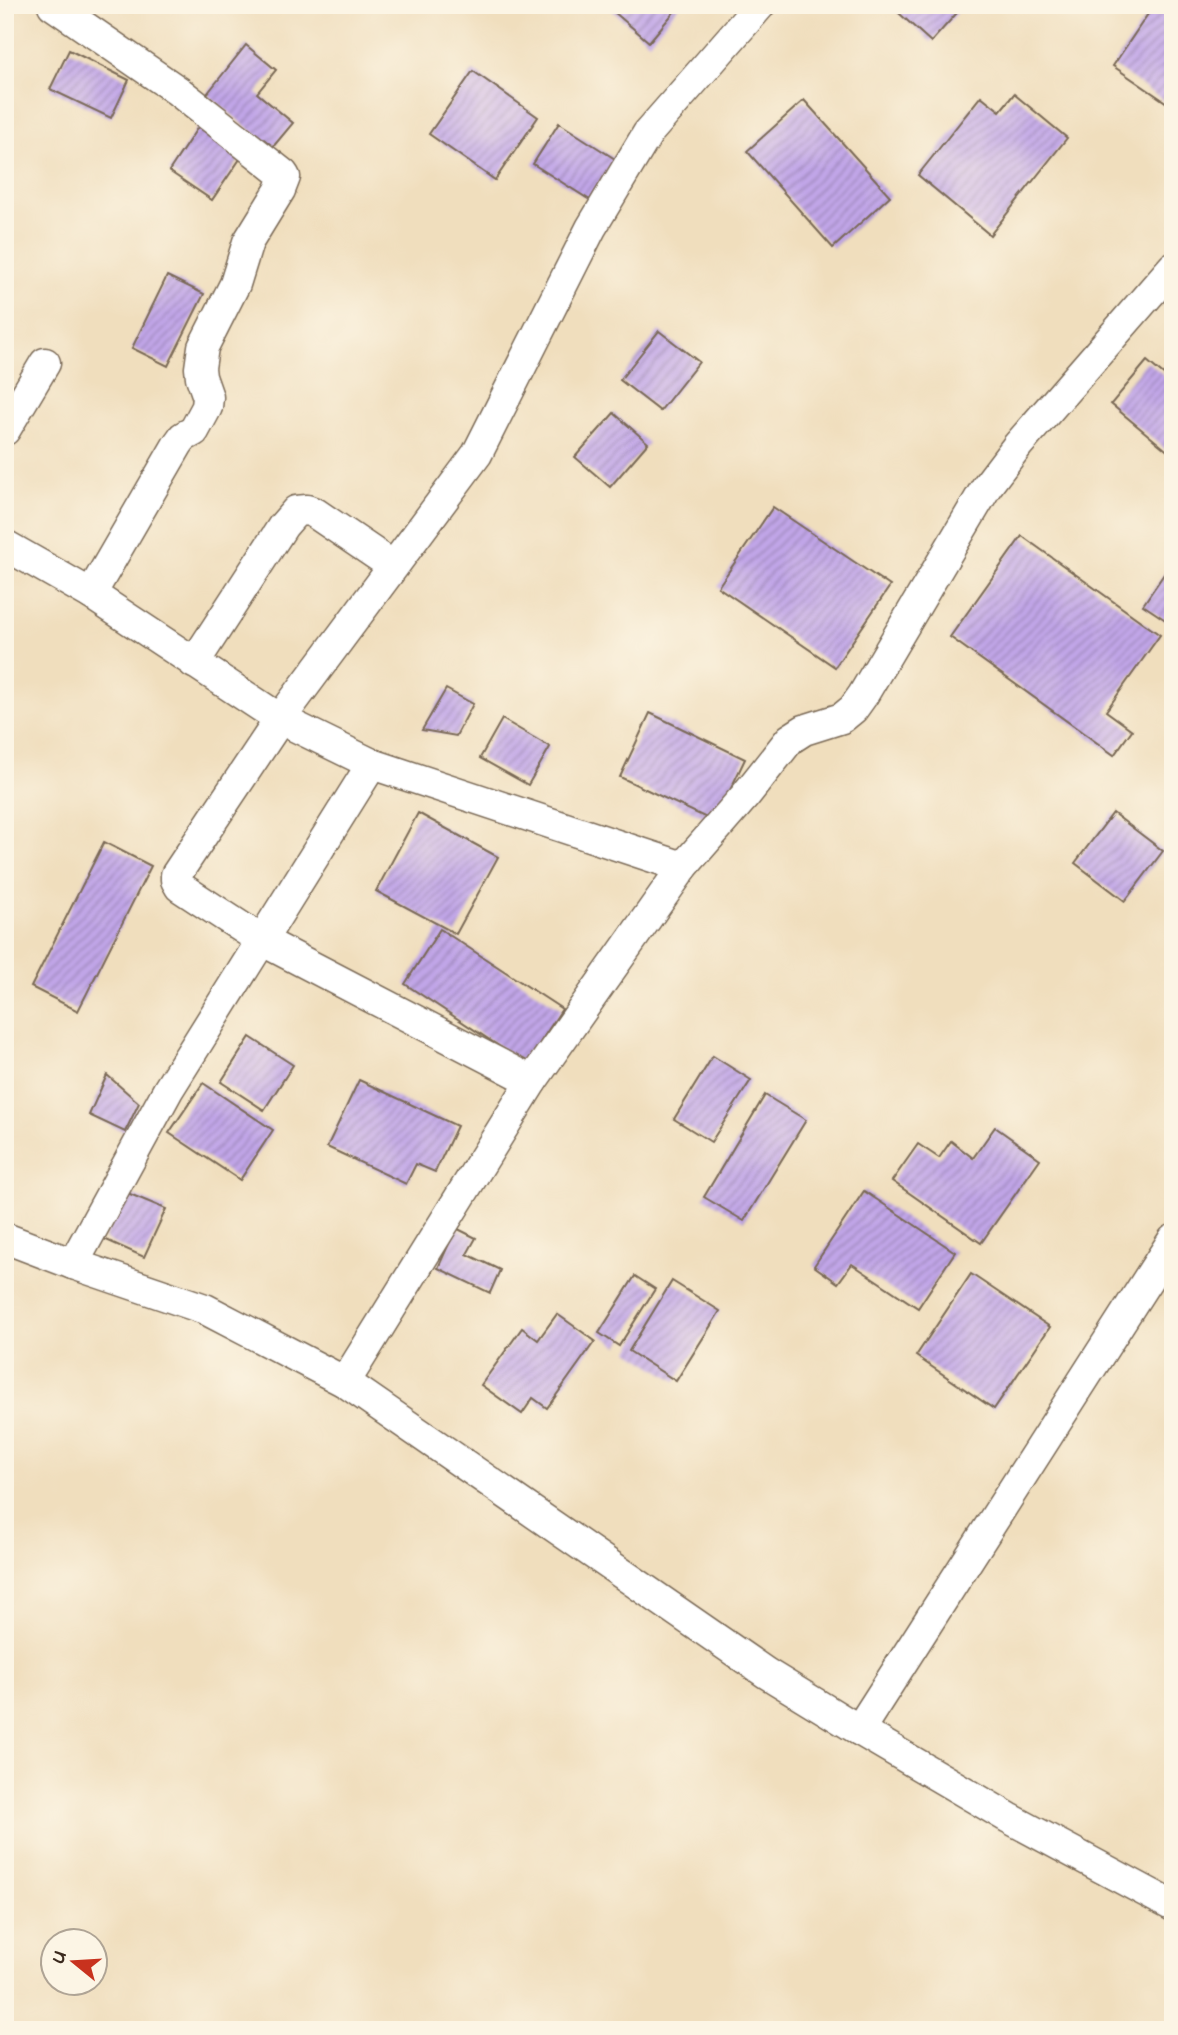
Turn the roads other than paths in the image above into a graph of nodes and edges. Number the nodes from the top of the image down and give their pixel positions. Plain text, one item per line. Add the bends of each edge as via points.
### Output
1 (53, 5) edge
2 (760, 5) edge
3 (1173, 267) edge
4 (46, 363) dead end
5 (5, 430) edge
6 (5, 545) edge
7 (393, 566) junction
8 (91, 594) junction
9 (194, 663) junction
10 (281, 719) junction
11 (372, 764) junction
12 (683, 867) junction
13 (261, 940) junction
14 (532, 1081) junction
15 (5, 1238) edge
16 (1173, 1240) edge
17 (73, 1264) junction
18 (345, 1382) junction
19 (859, 1730) junction
20 (1173, 1906) edge

1 - 8 street via 178,91 285,177 248,242 235,284 203,347 200,368 207,407 194,430 178,444
2 - 7 street via 649,133 591,228 477,454
3 - 12 street via 995,476 853,709 790,739
4 - 5 street
6 - 8 street
7 - 9 street via 315,513 296,511
7 - 10 street
8 - 9 street
9 - 10 street
10 - 11 street
10 - 13 street via 176,875 180,887
11 - 12 street
11 - 13 street
12 - 14 street
13 - 14 street
13 - 17 street via 168,1090
14 - 18 street
15 - 17 street
16 - 19 street
17 - 18 street via 205,1309
18 - 19 street via 766,1673
19 - 20 street

